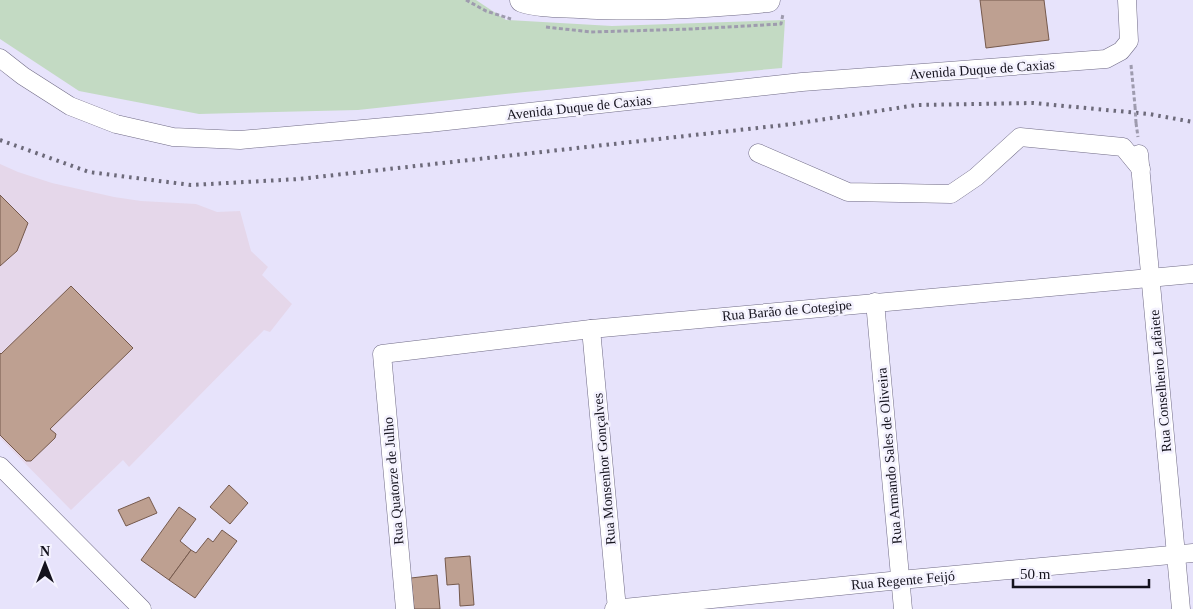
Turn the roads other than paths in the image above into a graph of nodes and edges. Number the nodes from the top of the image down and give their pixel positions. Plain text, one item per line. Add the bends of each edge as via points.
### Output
1 (522, 0) edge
2 (768, 0) edge
3 (1127, 0) edge
4 (0, 58) edge
5 (758, 153) dead end
6 (1193, 274) edge
7 (1151, 278) junction
8 (875, 302) junction
9 (591, 329) junction
10 (382, 354) joint
11 (0, 466) edge
12 (1193, 553) edge
13 (1175, 555) junction
14 (900, 580) junction
15 (142, 609) edge
16 (405, 609) edge
17 (616, 609) edge
18 (903, 609) edge
19 (1181, 609) edge

1 - 2 main road via 534,4 601,8
3 - 4 street, Avenida Duque de Caxias via 1129,41 1121,51 1106,59 802,82 429,124 240,140 173,137 116,124 70,106
5 - 7 street, Rua Conselheiro Lafaiete via 848,192 951,194 976,177 1020,137 1123,147 1140,161
6 - 7 street, Rua Barão de Cotegipe
7 - 8 street, Rua Barão de Cotegipe
7 - 13 street, Rua Conselheiro Lafaiete
8 - 9 street, Rua Barão de Cotegipe
8 - 14 street, Rua Armando Sales de Oliveira
9 - 10 street, Rua Barão de Cotegipe
9 - 17 street, Rua Monsenhor Gonçalves
10 - 16 street, Rua Quatorze de Julho
11 - 15 street
12 - 13 street, Rua Regente Feijó
13 - 14 street, Rua Regente Feijó
13 - 19 street, Rua Conselheiro Lafaiete
14 - 17 street, Rua Regente Feijó
14 - 18 street, Rua Armando Sales de Oliveira

